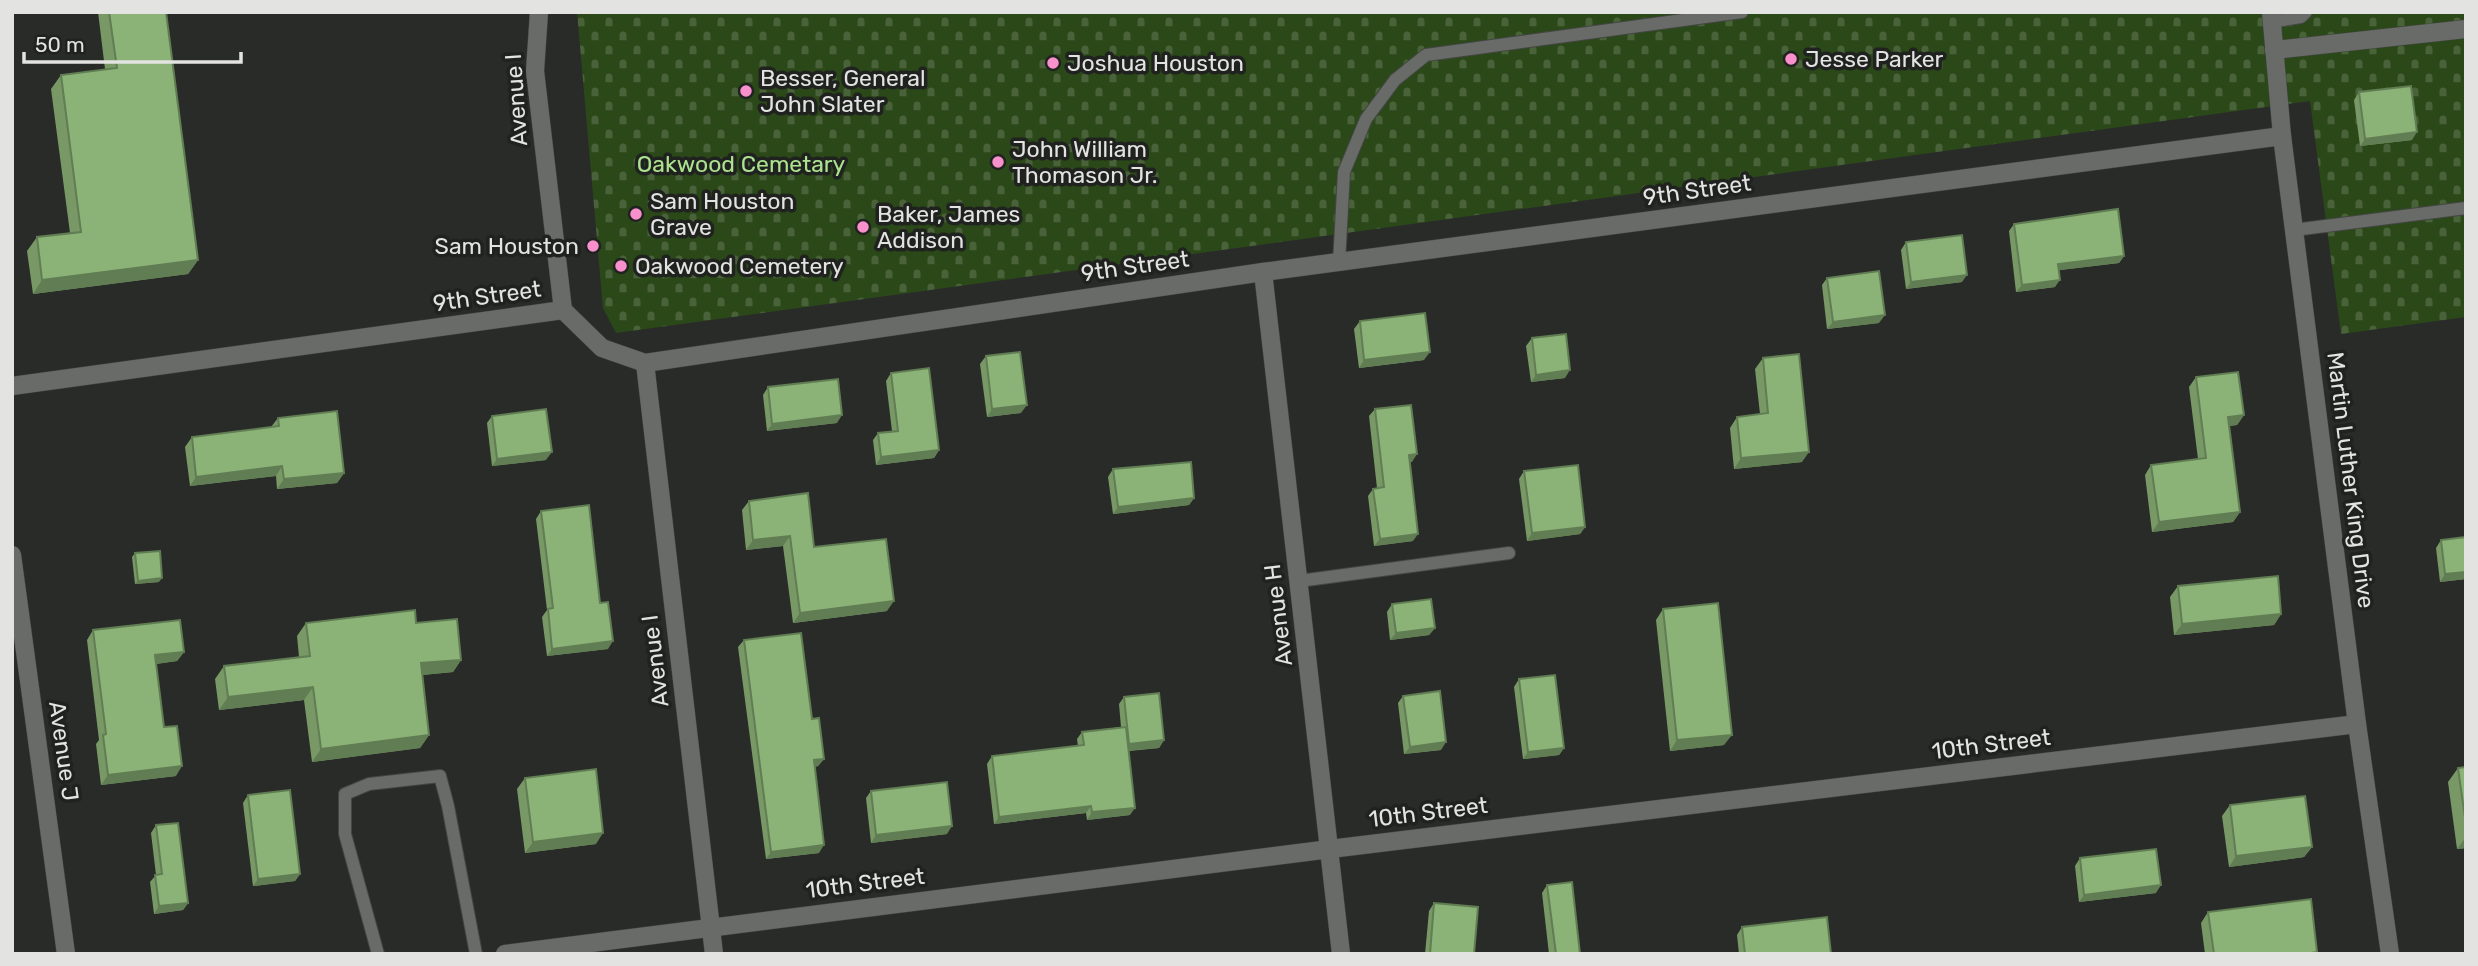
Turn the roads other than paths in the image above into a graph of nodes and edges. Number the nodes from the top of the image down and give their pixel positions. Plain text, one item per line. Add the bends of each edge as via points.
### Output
1 (539, 12) edge
2 (1742, 12) edge
3 (2306, 12) edge
4 (2271, 17) edge
5 (2466, 29) edge
6 (2274, 50) junction
7 (2282, 136) junction
8 (2466, 208) edge
9 (2294, 230) junction
10 (1339, 263) junction
11 (1263, 272) junction
12 (563, 310) junction
13 (645, 363) junction
14 (12, 386) edge
15 (1509, 553) dead end
16 (12, 555) edge
17 (1299, 580) junction
18 (2357, 724) junction
19 (1330, 849) junction
20 (711, 927) junction
21 (66, 954) edge
22 (378, 954) edge
23 (476, 954) edge
24 (505, 954) edge
25 (714, 954) edge
26 (1341, 954) edge
27 (2390, 954) edge

1 - 12 street, Avenue I via 535,71
2 - 10 lane via 1426,55 1395,79 1366,120 1348,162
3 - 4 lane via 2301,17
4 - 6 street, Martin Luther King Drive
5 - 6 street
6 - 7 street, Martin Luther King Drive
7 - 9 street, Martin Luther King Drive
7 - 10 street, 9th Street
8 - 9 lane
9 - 18 street, Martin Luther King Drive
10 - 11 street, 9th Street
11 - 13 street, 9th Street
11 - 17 street, Avenue H
12 - 13 street, 9th Street via 602,348
12 - 14 street, 9th Street
13 - 20 street, Avenue I
15 - 17 lane
16 - 21 street, Avenue J
17 - 19 street, Avenue H
18 - 19 street, 10th Street
18 - 27 street, Martin Luther King Drive
19 - 20 street, 10th Street
19 - 26 street, Avenue H
20 - 24 street, 10th Street
20 - 25 street, Avenue I
22 - 23 lane via 345,834 345,794 369,784 440,776

